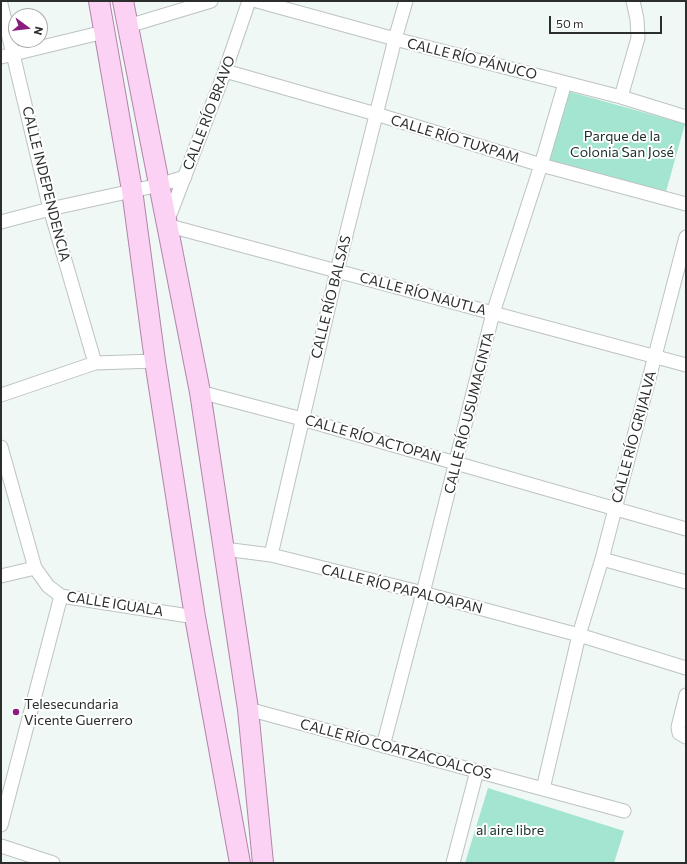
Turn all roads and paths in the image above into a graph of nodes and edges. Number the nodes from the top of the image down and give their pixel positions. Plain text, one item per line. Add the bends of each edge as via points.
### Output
1 (99, 1) edge
2 (123, 1) edge
3 (211, 1) edge
4 (249, 1) edge
5 (257, 1) edge
6 (406, 1) edge
7 (633, 1) edge
8 (1, 4) edge
9 (128, 26) junction
10 (104, 32) junction
11 (395, 40) junction
12 (7, 55) edge
13 (225, 71) junction
14 (565, 83) junction
15 (621, 97) junction
16 (376, 114) junction
17 (686, 117) edge
18 (541, 165) junction
19 (185, 177) junction
20 (159, 185) junction
21 (132, 190) junction
22 (686, 204) edge
23 (50, 209) junction
24 (1, 222) edge
25 (166, 225) junction
26 (686, 237) edge
27 (337, 271) junction
28 (494, 313) junction
29 (656, 356) junction
30 (155, 361) junction
31 (95, 362) junction
32 (686, 365) edge
33 (200, 392) junction
34 (1, 394) edge
35 (302, 419) junction
36 (1, 447) edge
37 (456, 463) junction
38 (615, 508) junction
39 (686, 529) edge
40 (224, 549) junction
41 (271, 555) junction
42 (602, 559) junction
43 (35, 568) junction
44 (1, 576) edge
45 (686, 582) edge
46 (423, 593) junction
47 (61, 596) junction
48 (195, 616) junction
49 (579, 635) junction
50 (686, 668) edge
51 (686, 695) edge
52 (248, 709) junction
53 (686, 737) edge
54 (383, 746) junction
55 (477, 771) junction
56 (543, 789) junction
57 (624, 811) dead end
58 (1, 825) edge
59 (1, 846) edge
60 (53, 863) edge
61 (240, 863) edge
62 (263, 863) edge
63 (453, 863) edge

1 - 10 main road
2 - 9 main road
3 - 9 street
4 - 13 street, CALLE RÍO BRAVO
5 - 11 street, CALLE RÍO PÁNUCO
6 - 11 street, CALLE RÍO BALSAS
7 - 15 street via 638,38
8 - 12 street, CALLE INDEPENDENCIA
9 - 20 main road
10 - 12 street
10 - 21 main road
11 - 14 street, CALLE RÍO PÁNUCO
11 - 16 street, CALLE RÍO BALSAS
12 - 23 street, CALLE INDEPENDENCIA
13 - 16 street, CALLE RÍO TUXPAM
13 - 19 street, CALLE RÍO BRAVO
14 - 15 street, CALLE RÍO PÁNUCO
14 - 18 street, CALLE RÍO USUMACINTA
15 - 17 street, CALLE RÍO PÁNUCO
16 - 18 street, CALLE RÍO TUXPAM
16 - 27 street, CALLE RÍO BALSAS
18 - 22 street, CALLE RÍO TUXPAM
18 - 28 street, CALLE RÍO USUMACINTA
19 - 20 street
19 - 25 street, CALLE RÍO BRAVO
20 - 21 street
20 - 25 main road
21 - 23 street
21 - 30 main road
23 - 24 street
23 - 31 street, CALLE INDEPENDENCIA
25 - 27 street, CALLE RÍO NAUTLA
25 - 33 main road
26 - 29 street, CALLE RÍO GRIJALVA
27 - 28 street, CALLE RÍO NAUTLA
27 - 35 street, CALLE RÍO BALSAS
28 - 29 street, CALLE RÍO NAUTLA
28 - 37 street, CALLE RÍO USUMACINTA
29 - 32 street, CALLE RÍO NAUTLA
29 - 38 street, CALLE RÍO GRIJALVA
30 - 31 street
30 - 48 main road
31 - 34 street
33 - 35 street, CALLE RÍO ACTOPAN
33 - 40 main road
35 - 37 street, CALLE RÍO ACTOPAN
35 - 41 street, CALLE RÍO BALSAS
36 - 43 street
37 - 38 street, CALLE RÍO ACTOPAN
37 - 46 street, CALLE RÍO USUMACINTA
38 - 39 street, CALLE RÍO ACTOPAN
38 - 42 street, CALLE RÍO GRIJALVA
40 - 41 street, CALLE RÍO PAPALOAPAN
40 - 52 main road
41 - 46 street, CALLE RÍO PAPALOAPAN
42 - 45 street
42 - 49 street, CALLE RÍO GRIJALVA
43 - 44 street
43 - 47 street, CALLE IGUALA via 48,586
46 - 49 street, CALLE RÍO PAPALOAPAN
46 - 54 street, CALLE RÍO USUMACINTA
47 - 48 street, CALLE IGUALA
47 - 58 street
48 - 61 main road
49 - 50 street, CALLE RÍO PAPALOAPAN
49 - 56 street, CALLE RÍO GRIJALVA
51 - 53 street via 678,728 678,733
52 - 54 street, CALLE RÍO COATZACOALCOS
52 - 62 main road
54 - 55 street, CALLE RÍO COATZACOALCOS
55 - 56 street, CALLE RÍO COATZACOALCOS
55 - 63 street
56 - 57 street, CALLE RÍO COATZACOALCOS
59 - 60 street

